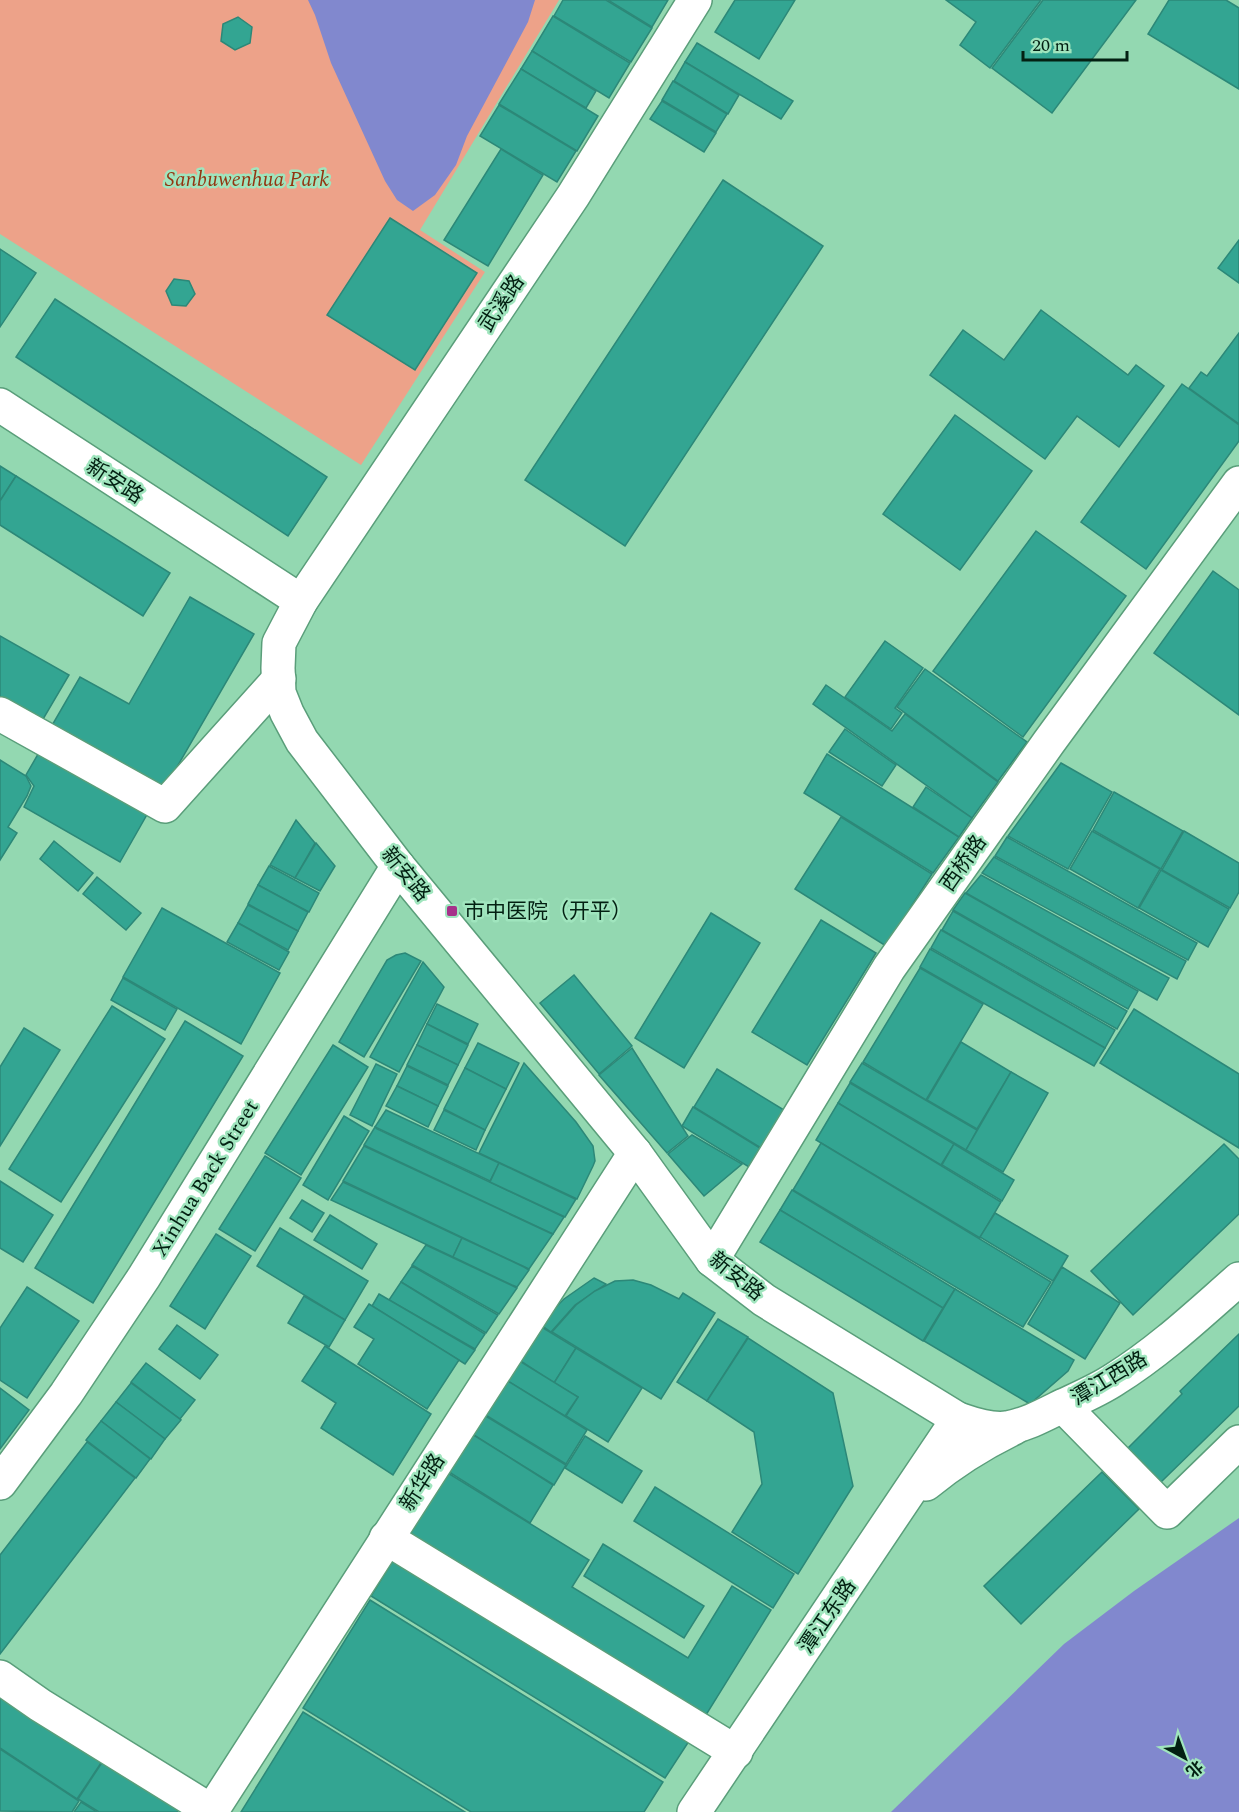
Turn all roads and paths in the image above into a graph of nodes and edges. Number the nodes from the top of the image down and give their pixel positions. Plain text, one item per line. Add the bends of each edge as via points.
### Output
1 (695, 0) edge
2 (0, 405) edge
3 (1239, 483) edge
4 (301, 601) junction
5 (279, 679) junction
6 (0, 714) edge
7 (398, 866) junction
8 (635, 1153) junction
9 (712, 1260) junction
10 (1239, 1279) edge
11 (1054, 1410) junction
12 (958, 1419) junction
13 (1239, 1442) edge
14 (0, 1483) edge
15 (891, 1519) junction
16 (386, 1538) junction
17 (0, 1677) edge
18 (736, 1752) junction
19 (212, 1812) edge
20 (694, 1812) edge

1 - 4 street, 武溪路 via 573,196
2 - 4 street, 新安路
3 - 9 street, 西桥路 via 889,968
4 - 5 street, 新安路 via 279,643
5 - 6 street via 165,806
5 - 7 street, 新安路 via 279,693 302,741
7 - 8 street, 新安路
7 - 14 street, Xinhua Back Street via 144,1277 66,1394
8 - 9 street, 新安路
8 - 16 street, 新华路
9 - 12 street, 新安路 via 764,1300
10 - 11 street, 潭江西路 via 1147,1357 1114,1380
11 - 12 street, 潭江西路 via 1005,1428
11 - 13 street via 1167,1512
11 - 15 street via 957,1459
12 - 15 street, 潭江东路
15 - 18 street, 潭江东路
16 - 18 street
16 - 19 street, 新华路
17 - 19 street
18 - 20 street, 潭江东路

